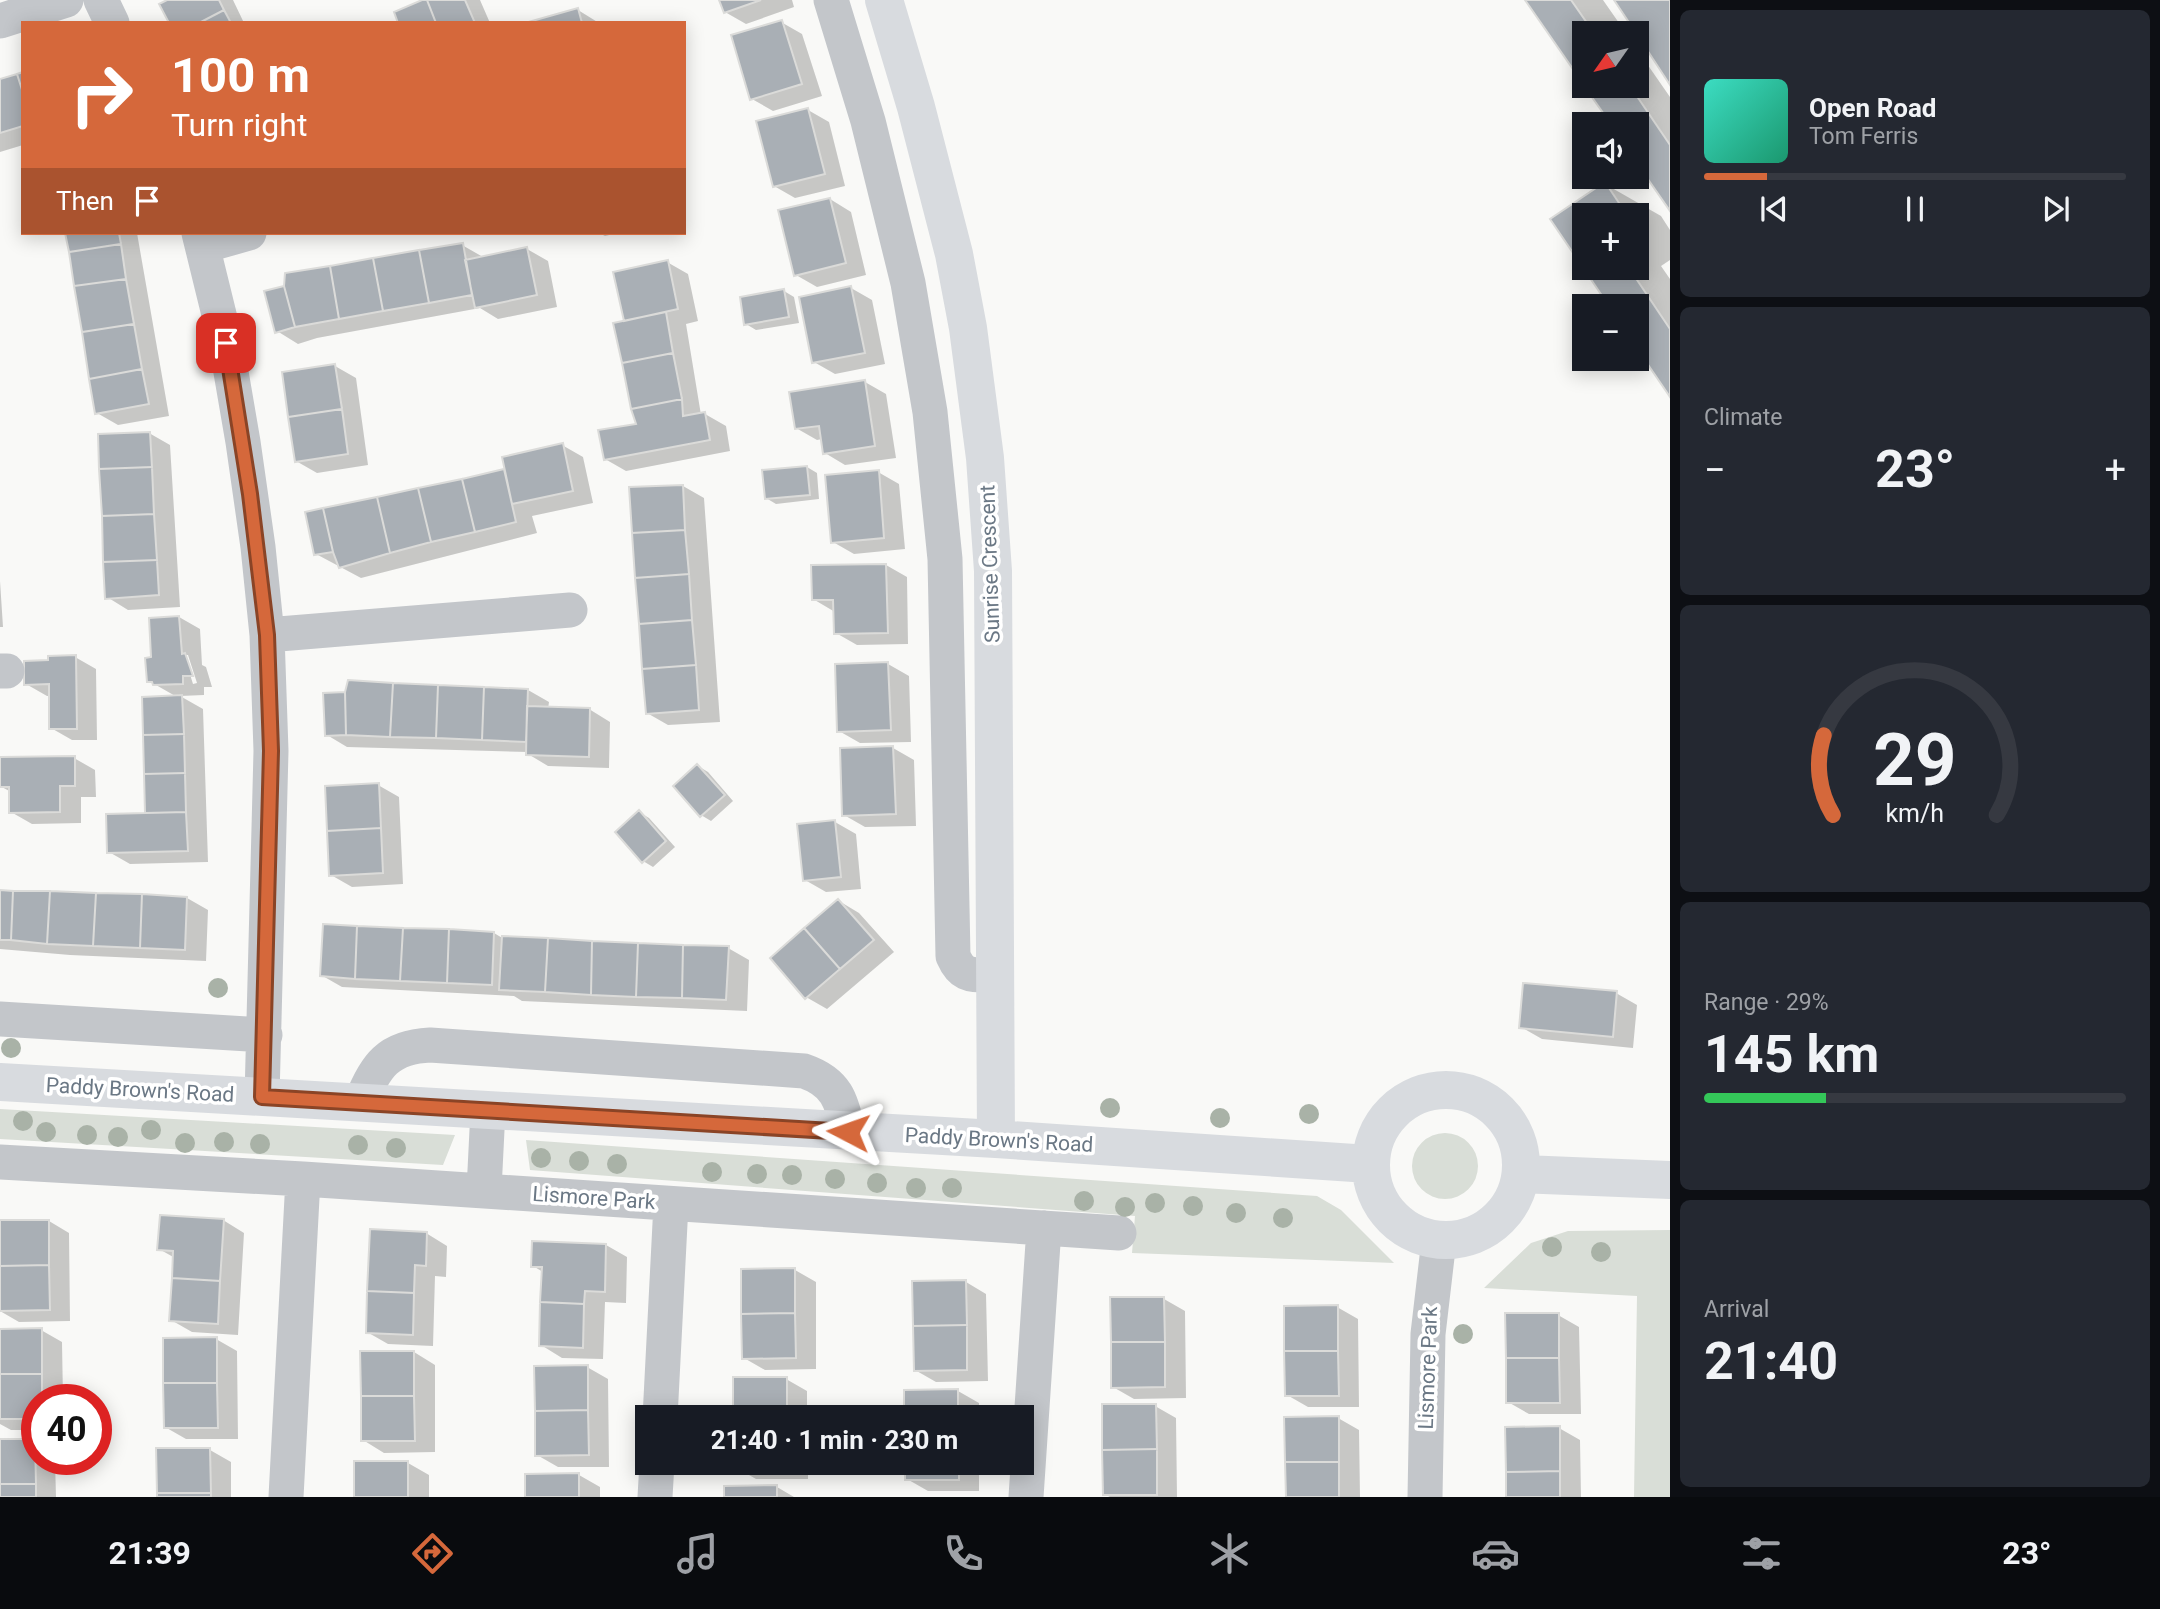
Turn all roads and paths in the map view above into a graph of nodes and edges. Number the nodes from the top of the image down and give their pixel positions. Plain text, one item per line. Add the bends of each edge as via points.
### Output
1 (66, 0) edge
2 (101, 0) edge
3 (831, 0) edge
4 (884, 0) edge
5 (0, 21) edge
6 (111, 21) edge
7 (233, 235) edge
8 (201, 239) edge
9 (570, 610) dead end
10 (267, 635) junction
11 (995, 975) junction
12 (0, 1019) edge
13 (265, 1035) junction
14 (0, 1082) edge
15 (262, 1097) junction
16 (361, 1102) junction
17 (488, 1110) junction
18 (848, 1132) junction
19 (996, 1139) junction
20 (0, 1161) edge
21 (1369, 1164) junction
22 (1521, 1174) junction
23 (303, 1179) junction
24 (1670, 1180) edge
25 (484, 1191) junction
26 (671, 1204) junction
27 (1045, 1228) junction
28 (1119, 1233) dead end
29 (1439, 1240) junction
30 (661, 1405) edge
31 (656, 1475) edge
32 (286, 1497) edge
33 (655, 1497) edge
34 (1026, 1497) edge
35 (1424, 1497) edge

1 - 5 street
2 - 6 street
3 - 11 street via 868,121 908,283 930,412 945,559 953,956 959,968 970,974
4 - 11 street, Sunrise Crescent via 954,254 978,393 993,571
7 - 8 street
8 - 10 street via 243,442
9 - 10 street
10 - 13 street via 271,751
11 - 19 street, Sunrise Crescent
12 - 13 street
13 - 15 street
14 - 15 street, Paddy Brown's Road
15 - 16 street, Paddy Brown's Road
16 - 17 street, Paddy Brown's Road
16 - 18 street via 381,1063 401,1049 430,1045 804,1071 830,1085
17 - 18 street, Paddy Brown's Road
17 - 25 street
18 - 19 street, Paddy Brown's Road
19 - 21 street, Paddy Brown's Road
20 - 23 street, Lismore Park
21 - 22 street via 1373,1143 1395,1109 1431,1090 1451,1089 1475,1094 1496,1107 1512,1126 1521,1149
21 - 29 street via 1384,1207 1399,1224
22 - 24 street
22 - 29 street via 1516,1195 1504,1214 1486,1229 1465,1238
23 - 25 street, Lismore Park
23 - 32 street
25 - 26 street, Lismore Park
26 - 27 street
26 - 30 street, Lismore Park
27 - 28 street
27 - 34 street
29 - 35 street, Lismore Park via 1427,1334
31 - 33 street

